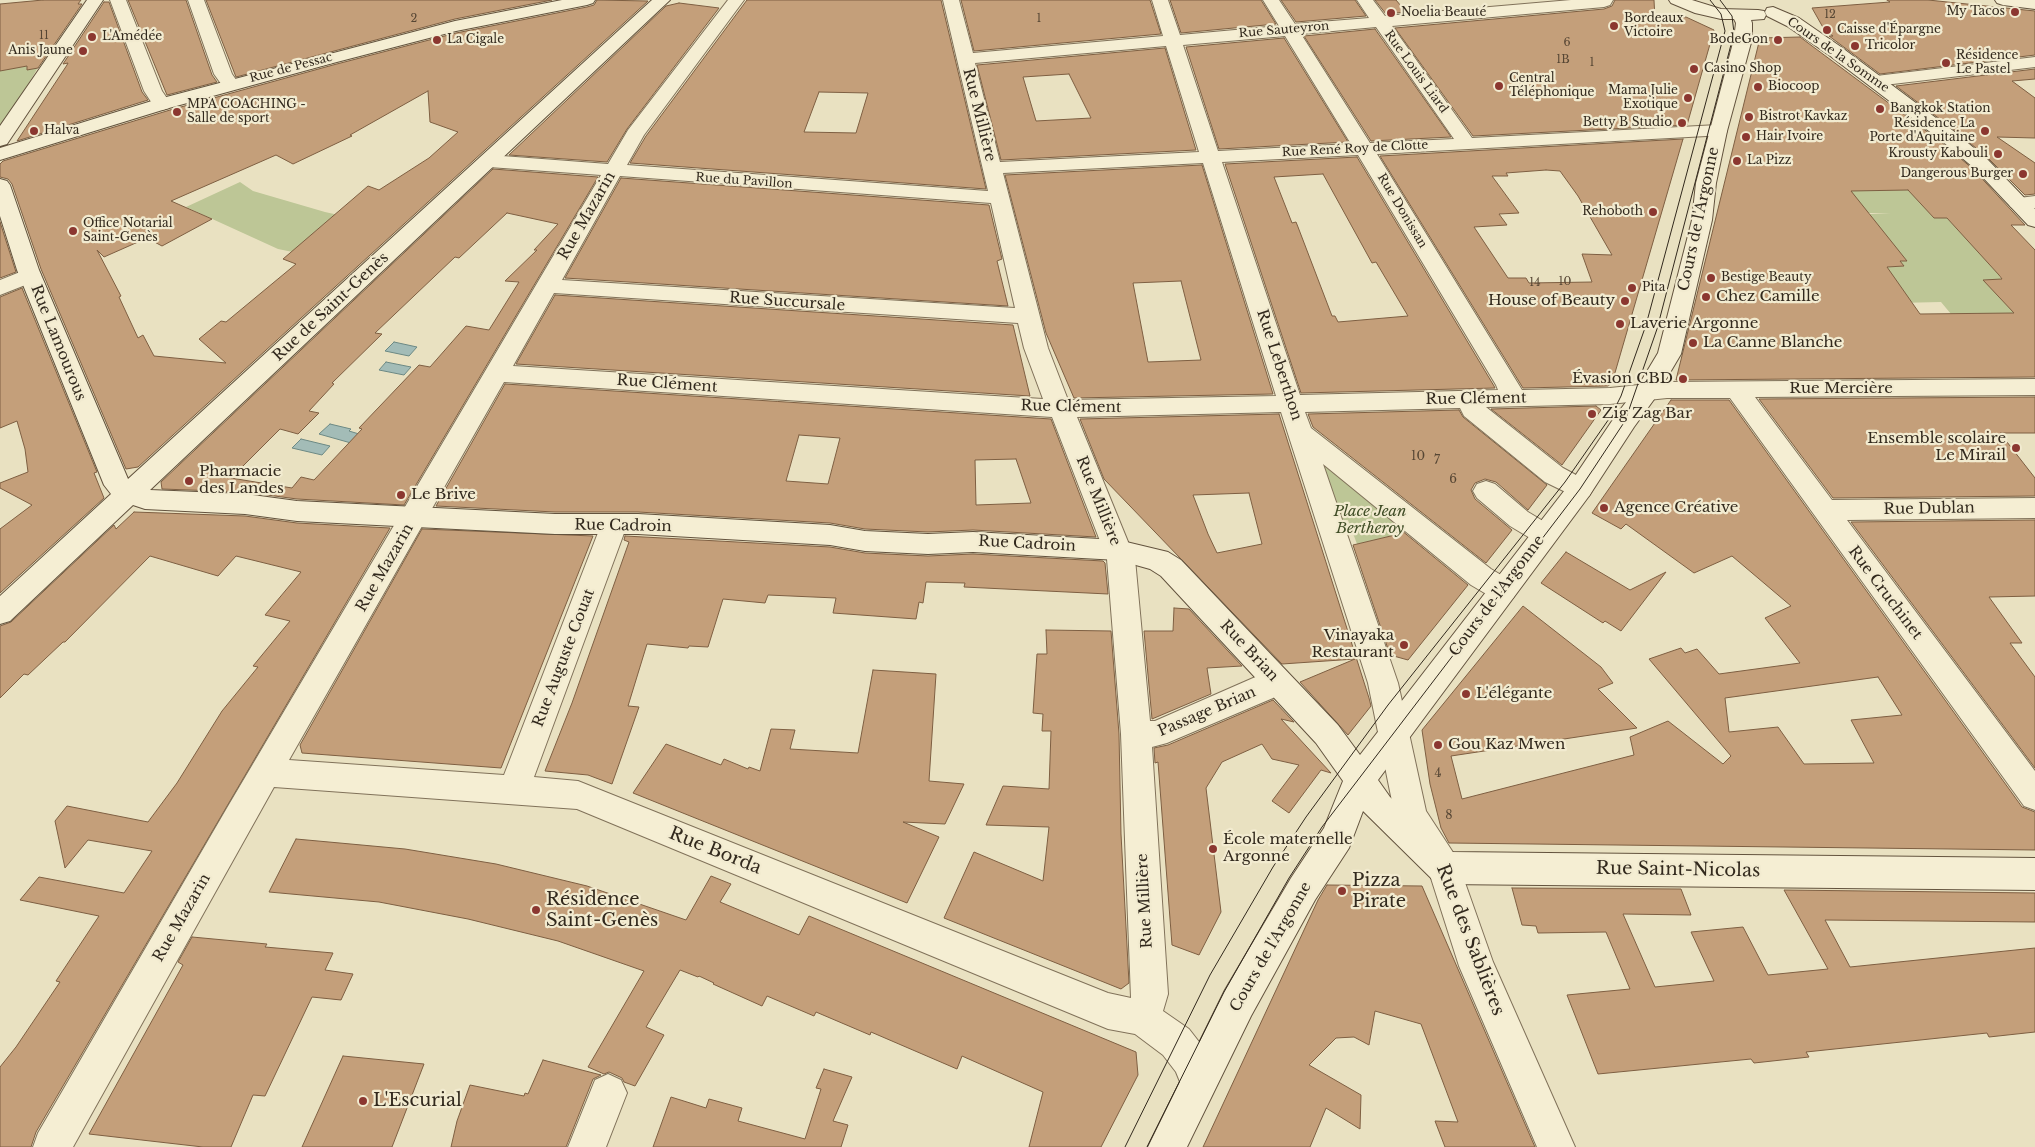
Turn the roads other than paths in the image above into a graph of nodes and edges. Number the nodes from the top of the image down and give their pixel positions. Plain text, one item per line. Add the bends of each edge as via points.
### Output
1 (95, 0) edge
2 (118, 0) edge
3 (196, 0) edge
4 (587, 0) edge
5 (662, 0) edge
6 (736, 0) edge
7 (951, 0) edge
8 (1160, 0) edge
9 (1271, 0) edge
10 (1365, 0) edge
11 (1677, 0) edge
12 (1786, 0) edge
13 (2003, 0) edge
14 (1604, 1) edge
15 (2035, 4) edge
16 (1773, 12) junction
17 (1740, 16) junction
18 (1380, 22) junction
19 (1289, 30) junction
20 (1173, 40) junction
21 (964, 59) junction
22 (2035, 62) edge
23 (1876, 81) junction
24 (230, 84) junction
25 (162, 104) junction
26 (1718, 131) junction
27 (0, 140) edge
28 (1467, 144) junction
29 (1364, 149) junction
30 (0, 154) edge
31 (1211, 157) junction
32 (489, 161) junction
33 (992, 168) junction
34 (613, 171) junction
35 (0, 185) edge
36 (999, 198) junction
37 (2026, 203) edge
38 (2035, 221) edge
39 (30, 275) junction
40 (546, 286) junction
41 (0, 288) edge
42 (1028, 315) junction
43 (496, 373) junction
44 (2035, 387) edge
45 (1736, 389) junction
46 (1647, 392) junction
47 (1514, 398) junction
48 (1467, 400) junction
49 (1292, 404) junction
50 (1061, 409) junction
51 (1302, 434) junction
52 (1580, 489) junction
53 (1486, 491) dead end
54 (129, 494) junction
55 (2035, 508) edge
56 (1823, 510) junction
57 (415, 517) junction
58 (614, 525) junction
59 (1544, 534) junction
60 (1118, 550) junction
61 (1503, 590) junction
62 (0, 613) edge
63 (1276, 681) junction
64 (1394, 732) junction
65 (1136, 734) junction
66 (266, 772) junction
67 (1359, 780) junction
68 (514, 790) junction
69 (2035, 796) edge
70 (1444, 868) junction
71 (2035, 874) edge
72 (1143, 1018) junction
73 (1198, 1081) junction
74 (608, 1093) dead end
75 (52, 1147) edge
76 (587, 1147) edge
77 (1167, 1147) edge
78 (1556, 1147) edge

1 - 27 street
2 - 25 street via 153,91
3 - 24 street via 223,74
4 - 24 street, Rue de Pessac via 455,26
5 - 32 street, Rue de Saint-Genès
6 - 34 street, Rue Mazarin via 635,134
7 - 21 street, Rue Millière
8 - 20 street, Rue Leberthon
9 - 19 street, Rue Donissan
10 - 18 street, Rue Louis Liard
11 - 17 street via 1706,11
12 - 16 street
13 - 15 street
14 - 18 street, Rue Sauteyron
16 - 17 street
16 - 23 street, Cours de la Somme via 1793,22
17 - 26 street, Cours de l'Argonne via 1744,22 1743,38
18 - 19 street, Rue Sauteyron
18 - 28 street, Rue Louis Liard
19 - 20 street, Rue Sauteyron
19 - 29 street, Rue Donissan
20 - 21 street, Rue Sauteyron
20 - 31 street, Rue Leberthon
21 - 33 street, Rue Millière
22 - 23 street
23 - 37 street, Cours de la Somme via 1964,149
24 - 25 street, Rue de Pessac
25 - 30 street, Rue de Pessac
26 - 28 street, Rue René Roy de Clotte
26 - 46 street, Cours de l'Argonne via 1706,183 1704,208 1669,354
28 - 29 street, Rue René Roy de Clotte
29 - 31 street, Rue René Roy de Clotte
29 - 47 street, Rue Donissan
31 - 33 street, Rue René Roy de Clotte
31 - 49 street, Rue Leberthon
32 - 34 street, Rue du Pavillon
32 - 54 street, Rue de Saint-Genès
33 - 36 street, Rue Millière
34 - 36 street, Rue du Pavillon
34 - 40 street, Rue Mazarin
35 - 39 street, Rue Lamourous
36 - 42 street, Rue Millière
37 - 38 street, Cours de la Somme
39 - 41 street
39 - 54 street, Rue Lamourous via 117,485
40 - 42 street, Rue Succursale
40 - 43 street, Rue Mazarin
42 - 50 street, Rue Millière via 1052,394
43 - 50 street, Rue Clément
43 - 57 street, Rue Mazarin
44 - 45 street, Rue Mercière
45 - 46 street, Rue Mercière
45 - 56 street, Rue Cruchinet
46 - 47 street, Rue Clément
46 - 52 street, Cours de l'Argonne
47 - 48 street, Rue Clément
48 - 49 street, Rue Clément
48 - 52 street via 1473,410 1554,475
49 - 50 street, Rue Clément
49 - 51 street, Rue Leberthon
50 - 60 street, Rue Millière
51 - 61 street via 1481,577
51 - 64 street, Rue Leberthon via 1383,683
52 - 59 street, Cours de l'Argonne
53 - 59 street via 1518,519
54 - 57 street, Rue Cadroin via 297,511
54 - 62 street, Rue de Saint-Genès
55 - 56 street, Rue Dublan
56 - 69 street, Rue Cruchinet
57 - 58 street, Rue Cadroin
57 - 66 street, Rue Mazarin
58 - 60 street, Rue Cadroin via 830,535 928,544 973,542
58 - 68 street, Rue Auguste Couat
59 - 61 street, Cours de l'Argonne
60 - 63 street, Rue Brian via 1158,560 1171,568
60 - 65 street, Rue Millière
61 - 64 street, Cours de l'Argonne
63 - 65 street, Passage Brian via 1156,734
63 - 67 street, Rue Brian via 1327,734
64 - 67 street, Cours de l'Argonne
64 - 70 street, Rue des Sablières via 1412,816
65 - 72 street, Rue Millière via 1150,994
66 - 68 street, Rue Borda
66 - 75 street, Rue Mazarin
67 - 70 street via 1379,807
67 - 73 street, Cours de l'Argonne via 1337,837 1270,945
68 - 72 street, Rue Borda via 578,795 1108,1011
70 - 71 street, Rue Saint-Nicolas
70 - 78 street, Rue des Sablières via 1477,966
72 - 73 street via 1176,1042 1190,1060
73 - 77 street, Cours de l'Argonne
74 - 76 street

